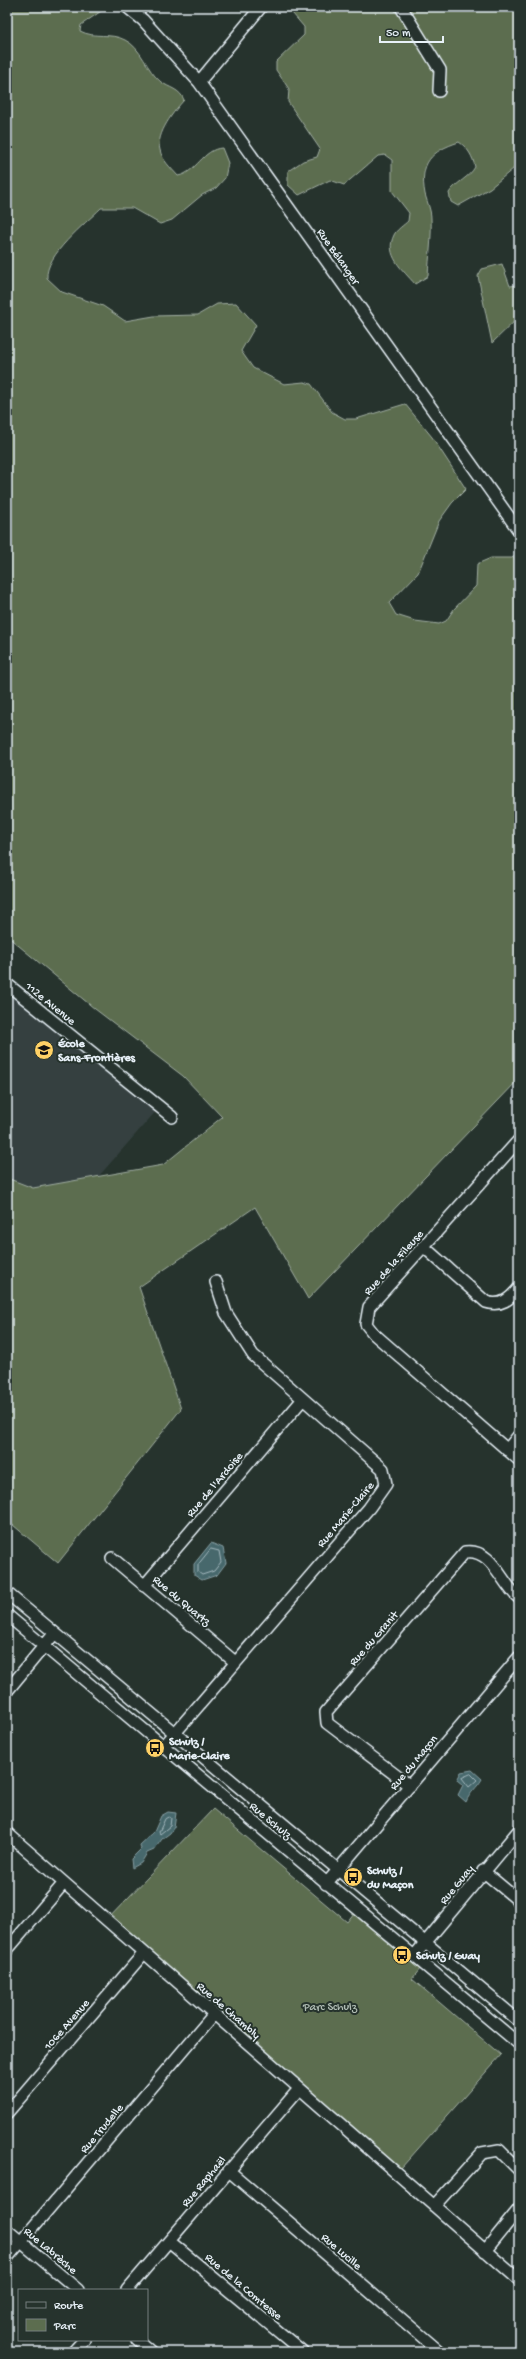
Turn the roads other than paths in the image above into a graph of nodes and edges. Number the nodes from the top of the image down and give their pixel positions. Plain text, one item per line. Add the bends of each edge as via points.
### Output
1 (127, 7) edge
2 (261, 7) edge
3 (401, 7) edge
4 (199, 82) junction
5 (439, 91) dead end
6 (519, 531) edge
7 (7, 984) edge
8 (172, 1117) dead end
9 (519, 1140) edge
10 (424, 1247) junction
11 (216, 1282) dead end
12 (519, 1288) edge
13 (303, 1399) junction
14 (519, 1435) edge
15 (507, 1450) junction
16 (519, 1460) edge
17 (112, 1558) dead end
18 (144, 1586) junction
19 (7, 1593) edge
20 (519, 1598) edge
21 (7, 1615) edge
22 (54, 1634) junction
23 (44, 1646) junction
24 (519, 1657) edge
25 (235, 1662) junction
26 (7, 1691) edge
27 (174, 1734) junction
28 (163, 1747) junction
29 (410, 1786) junction
30 (266, 1810) junction
31 (254, 1824) junction
32 (519, 1830) edge
33 (7, 1833) edge
34 (338, 1870) junction
35 (483, 1871) junction
36 (64, 1884) junction
37 (326, 1884) junction
38 (519, 1901) edge
39 (426, 1942) junction
40 (7, 1950) edge
41 (144, 1953) junction
42 (415, 1955) junction
43 (214, 2014) junction
44 (519, 2021) edge
45 (518, 2041) edge
46 (299, 2088) junction
47 (7, 2112) edge
48 (228, 2170) junction
49 (519, 2170) edge
50 (434, 2206) junction
51 (519, 2209) edge
52 (7, 2230) edge
53 (169, 2241) junction
54 (21, 2242) junction
55 (485, 2251) junction
56 (7, 2258) edge
57 (519, 2280) edge
58 (77, 2289) edge
59 (128, 2289) edge
60 (83, 2341) edge
61 (138, 2341) edge
62 (73, 2352) edge
63 (151, 2352) edge
64 (303, 2352) edge
65 (440, 2352) edge

1 - 4 street, Rue Bélanger via 143,20
2 - 4 street
3 - 5 street via 440,70
4 - 6 street, Rue Bélanger
7 - 8 street, 112e Avenue
9 - 10 street, Rue de la Fileuse
10 - 12 street via 486,1302 503,1303
10 - 15 street, Rue de la Fileuse via 370,1307 366,1324 374,1334
11 - 13 street, Rue Marie-Claire via 226,1313 253,1355
13 - 18 street, Rue de l'Ardoise
13 - 25 street, Rue Marie-Claire via 383,1469 386,1484 370,1508
14 - 15 street
15 - 16 street, Rue de la Fileuse
17 - 18 street, Rue du Quartz
18 - 25 street, Rue du Quartz
19 - 22 street, Rue Schulz
20 - 29 street, Rue du Granit via 509,1591 501,1574 481,1554 465,1552 326,1712 327,1723 338,1733
21 - 23 street, Rue Schulz
22 - 23 street
22 - 27 street, Rue Schulz
23 - 26 street
23 - 28 street, Rue Schulz
24 - 29 street, Rue du Maçon
25 - 27 street, Rue Marie-Claire
27 - 28 street, Rue Marie-Claire
27 - 30 street, Rue Schulz
28 - 31 street, Rue Schulz
29 - 34 street, Rue du Maçon
30 - 31 street
30 - 34 street, Rue Schulz
31 - 37 street, Rue Schulz
32 - 35 street, Rue Guay
33 - 36 street, Rue de Chambly
34 - 37 street, Rue du Maçon
34 - 39 street, Rue Schulz
35 - 38 street
35 - 39 street, Rue Guay
36 - 40 street
36 - 41 street, Rue de Chambly
37 - 42 street, Rue Schulz
39 - 42 street, Rue Guay
39 - 44 street, Rue Schulz
41 - 43 street, Rue de Chambly
41 - 47 street, 106e Avenue
42 - 45 street, Rue Schulz
43 - 46 street, Rue de Chambly
43 - 54 street, Rue Trudelle
46 - 48 street, Rue Raphaël
46 - 50 street, Rue de Chambly
48 - 53 street, Rue Raphaël
48 - 65 street, Rue Lucille
49 - 50 street via 499,2150 482,2153
50 - 55 street, Rue de Chambly
51 - 55 street
52 - 54 street, Rue Labrèche
53 - 59 street, Rue Raphaël
53 - 64 street, Rue de la Comtesse
54 - 56 street, Rue Trudelle
54 - 58 street, Rue Labrèche
55 - 57 street, Rue de Chambly
60 - 62 street
61 - 63 street

